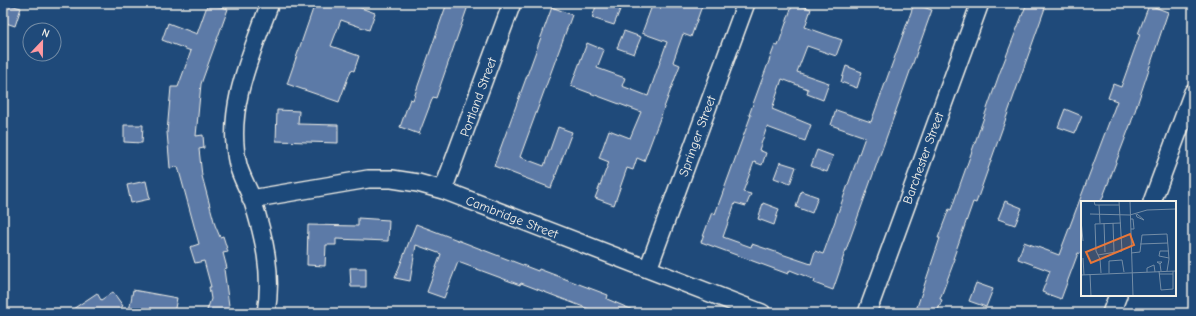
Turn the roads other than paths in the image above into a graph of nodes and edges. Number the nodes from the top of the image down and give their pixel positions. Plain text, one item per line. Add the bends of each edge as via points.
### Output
1 (270, 3) edge
2 (512, 3) edge
3 (746, 3) edge
4 (980, 3) edge
5 (1193, 92) edge
6 (443, 190) junction
7 (251, 199) junction
8 (1152, 201) edge
9 (648, 269) junction
10 (1118, 296) edge
11 (266, 313) edge
12 (762, 313) edge
13 (866, 313) edge
14 (1111, 313) edge

1 - 7 street via 242,78 236,105 238,165
2 - 6 street, Portland Street
3 - 9 street, Springer Street
4 - 13 street, Barchester Street
5 - 8 street
6 - 7 street, Cambridge Street via 392,179 368,179
6 - 9 street, Cambridge Street
7 - 11 street via 259,223 270,277
9 - 12 street, Cambridge Street
10 - 14 street

